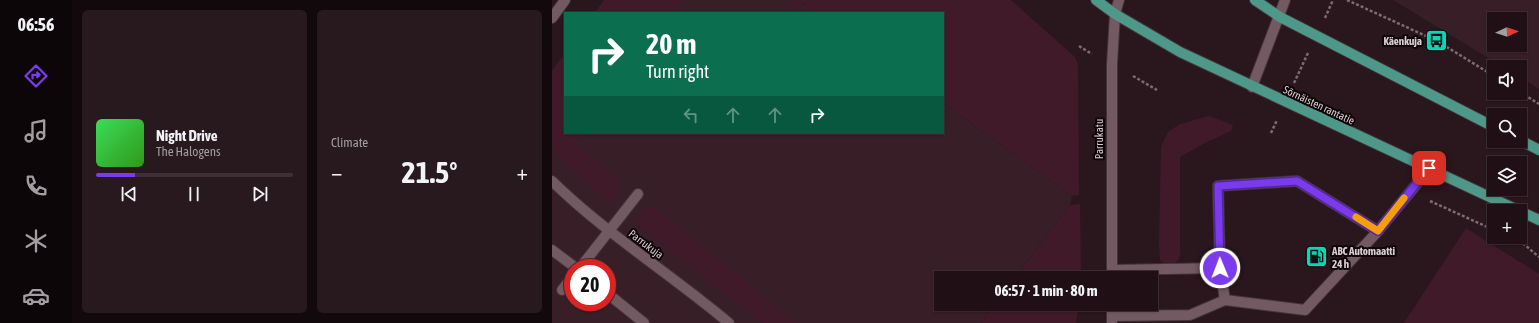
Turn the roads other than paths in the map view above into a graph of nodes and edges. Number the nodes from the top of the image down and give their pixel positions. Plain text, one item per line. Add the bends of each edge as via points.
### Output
1 (565, 0) edge
2 (1096, 0) edge
3 (1119, 0) edge
4 (1255, 0) edge
5 (1285, 0) edge
6 (1115, 14) junction
7 (1280, 17) junction
8 (552, 18) edge
9 (1252, 87) junction
10 (1487, 123) edge
11 (1527, 144) edge
12 (1539, 150) edge
13 (1429, 168) junction
14 (552, 181) edge
15 (638, 194) dead end
16 (1539, 220) edge
17 (610, 231) junction
18 (1378, 231) junction
19 (552, 250) edge
20 (564, 259) edge
21 (587, 259) edge
22 (1220, 268) junction
23 (1112, 271) edge
24 (1158, 271) edge
25 (564, 287) edge
26 (562, 290) dead end
27 (616, 300) edge
28 (1225, 300) junction
29 (1112, 319) edge
30 (644, 323) edge
31 (729, 323) edge

1 - 8 street
2 - 6 main road, Sörnäisten rantatie
3 - 6 street, Parrukatu
4 - 7 main road
5 - 7 street
6 - 9 main road, Sörnäisten rantatie via 1180,52
6 - 23 street, Parrukatu via 1111,90
7 - 9 street
7 - 10 main road
9 - 13 main road, Sörnäisten rantatie
11 - 12 main road
13 - 16 main road, Sörnäisten rantatie
13 - 18 street
14 - 17 street, Parrukuja
15 - 17 street
17 - 21 street
17 - 31 street, Parrukuja
18 - 22 street via 1297,181 1218,186
18 - 28 street via 1305,310
19 - 20 street
22 - 24 street
22 - 28 street
25 - 26 street
27 - 30 street
28 - 29 street via 1190,315

